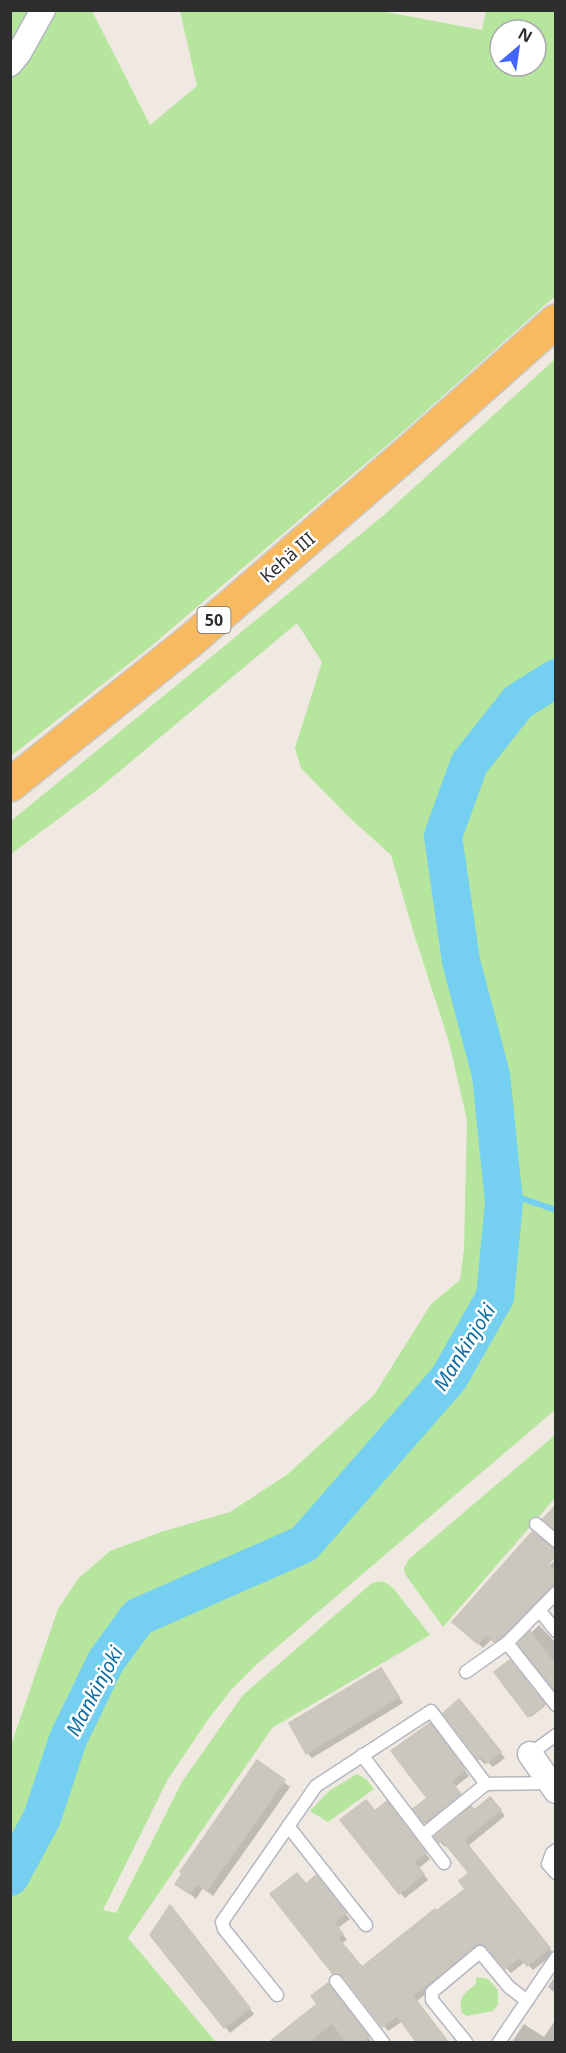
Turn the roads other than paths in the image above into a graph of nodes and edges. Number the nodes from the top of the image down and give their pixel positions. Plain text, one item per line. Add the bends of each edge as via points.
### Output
1 (43, 10) edge
2 (10, 64) edge
3 (555, 321) edge
4 (10, 785) edge
5 (537, 1524) dead end
6 (555, 1541) edge
7 (555, 1593) edge
8 (539, 1610) junction
9 (555, 1631) edge
10 (507, 1643) junction
11 (466, 1672) dead end
12 (555, 1705) edge
13 (555, 1735) edge
14 (530, 1754) joint
15 (362, 1755) junction
16 (486, 1784) junction
17 (552, 1787) edge
18 (288, 1826) junction
19 (423, 1835) junction
20 (555, 1850) edge
21 (444, 1863) dead end
22 (555, 1873) edge
23 (366, 1925) dead end
24 (555, 1958) edge
25 (336, 1981) dead end
26 (277, 1995) dead end
27 (527, 2001) junction
28 (383, 2043) edge
29 (466, 2043) edge
30 (499, 2043) edge

1 - 2 street
3 - 4 highway, Kehä III / 50 via 189,642
5 - 6 lane
7 - 8 lane
8 - 9 lane
8 - 10 lane
10 - 11 lane
10 - 12 lane
13 - 14 lane
14 - 17 street
15 - 16 lane via 431,1711
15 - 18 lane via 316,1786
15 - 19 lane
16 - 17 lane
16 - 19 lane
18 - 23 lane
18 - 26 lane via 222,1922
19 - 21 lane
20 - 22 lane via 548,1864
24 - 27 lane
25 - 28 lane
27 - 29 lane via 509,1987 480,1952 432,1992 432,2000
27 - 30 lane

